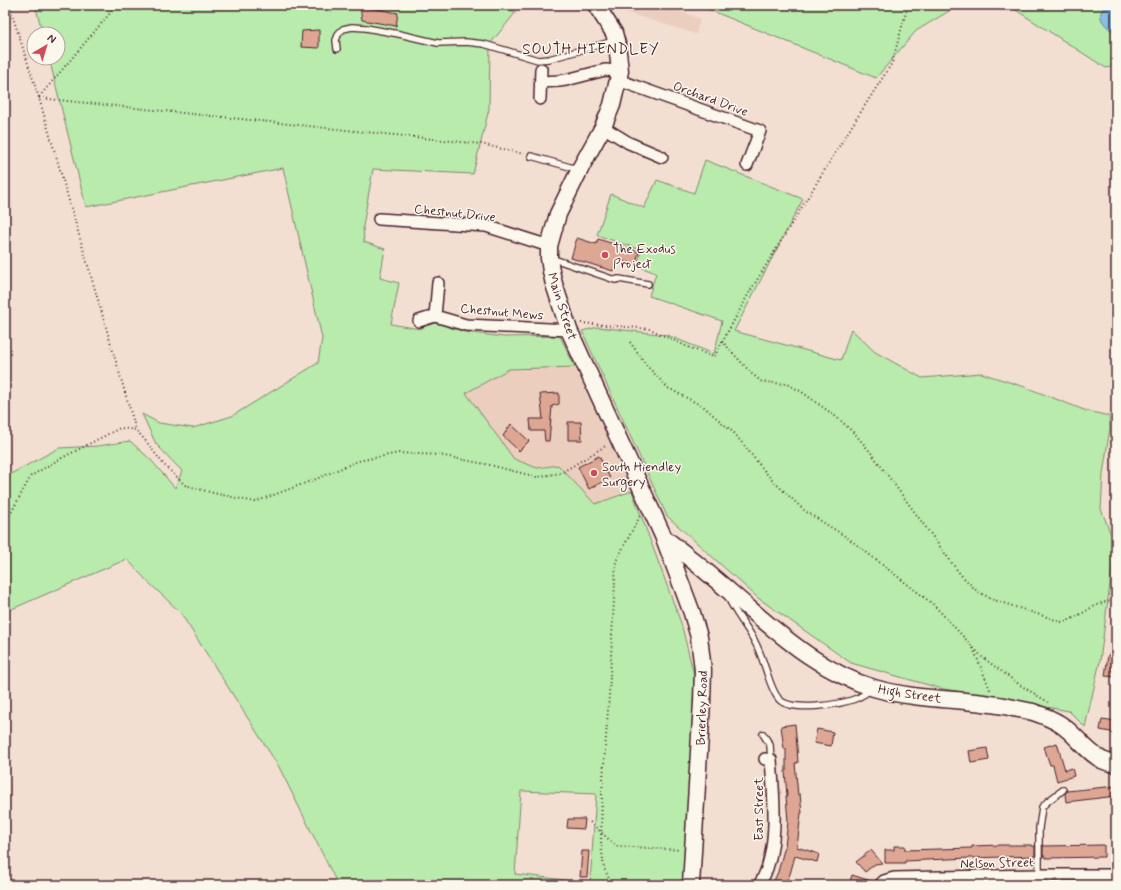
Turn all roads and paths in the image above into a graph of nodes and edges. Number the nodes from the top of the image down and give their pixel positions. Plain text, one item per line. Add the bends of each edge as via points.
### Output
1 (9, 5) edge
2 (117, 5) edge
3 (596, 5) edge
4 (908, 5) edge
5 (616, 40) junction
6 (337, 49) dead end
7 (541, 69) dead end
8 (619, 76) junction
9 (541, 82) junction
10 (39, 98) junction
11 (540, 99) dead end
12 (603, 126) junction
13 (531, 156) joint
14 (662, 157) dead end
15 (747, 165) dead end
16 (579, 170) junction
17 (379, 219) dead end
18 (549, 252) junction
19 (438, 283) dead end
20 (648, 284) dead end
21 (435, 316) junction
22 (419, 321) dead end
23 (567, 326) junction
24 (722, 341) junction
25 (630, 342) dead end
26 (136, 430) junction
27 (618, 438) junction
28 (649, 504) junction
29 (5, 522) edge
30 (664, 538) junction
31 (724, 587) junction
32 (1116, 602) edge
33 (973, 647) junction
34 (874, 688) junction
35 (995, 704) junction
36 (1051, 704) dead end
37 (763, 734) dead end
38 (768, 759) joint
39 (1116, 764) edge
40 (1063, 790) dead end
41 (590, 822) dead end
42 (601, 832) junction
43 (693, 851) junction
44 (1039, 875) junction
45 (1116, 875) edge
46 (1002, 881) edge
47 (612, 885) edge
48 (691, 885) edge
49 (759, 885) edge
50 (880, 885) edge

1 - 10 path
2 - 10 path
3 - 5 street, Main Street
4 - 24 path via 892,63 773,253
5 - 6 lane via 538,60 484,44 438,43 352,27 339,32 336,40
5 - 8 street, Main Street
7 - 9 street
8 - 9 street via 605,70 566,80
8 - 12 street, Main Street via 612,105
8 - 15 street, Orchard Drive via 760,131
9 - 11 street
10 - 13 path via 481,144
10 - 26 path
12 - 14 street via 629,143
12 - 16 street, Main Street
13 - 16 lane
16 - 18 street, Main Street via 558,214
17 - 18 street, Chestnut Drive via 486,226
18 - 20 lane via 615,280
18 - 23 street, Main Street via 554,284
19 - 21 street
21 - 22 street
21 - 23 street, Chestnut Mews via 466,325
23 - 24 path via 650,329 714,357
23 - 27 street, Main Street
24 - 32 path via 762,382 787,384 802,392 856,435 960,574 976,590 991,599 1062,622 1070,621 1102,602
25 - 33 path via 647,366 668,388 704,407 734,433 771,479 804,511 848,538 934,605
26 - 27 path via 164,465 186,485 255,502 358,461 399,453 439,455 537,477 561,473
26 - 29 path via 120,428 56,460 31,476
27 - 28 street, Main Street
28 - 30 street, Main Street
28 - 42 path via 638,518 616,561
30 - 31 street, High Street
30 - 43 street, Brierley Road via 699,636 703,670
31 - 34 street, High Street via 796,647 846,677
31 - 34 lane via 756,643 772,688 779,699 790,705 808,707 834,704 857,698
33 - 35 path
33 - 36 path via 982,657
34 - 35 street, High Street via 905,695
35 - 39 street, High Street via 1048,718 1070,732 1090,752
37 - 38 lane via 770,745
38 - 49 street, East Street via 774,828 771,851 764,877
40 - 44 lane via 1042,807 1039,828
41 - 42 path
42 - 43 path via 616,846
42 - 47 path via 604,868
43 - 48 street, Brierley Road
44 - 45 street, Nelson Street
44 - 46 street, Nelson Street
46 - 50 street, Nelson Street via 894,878

